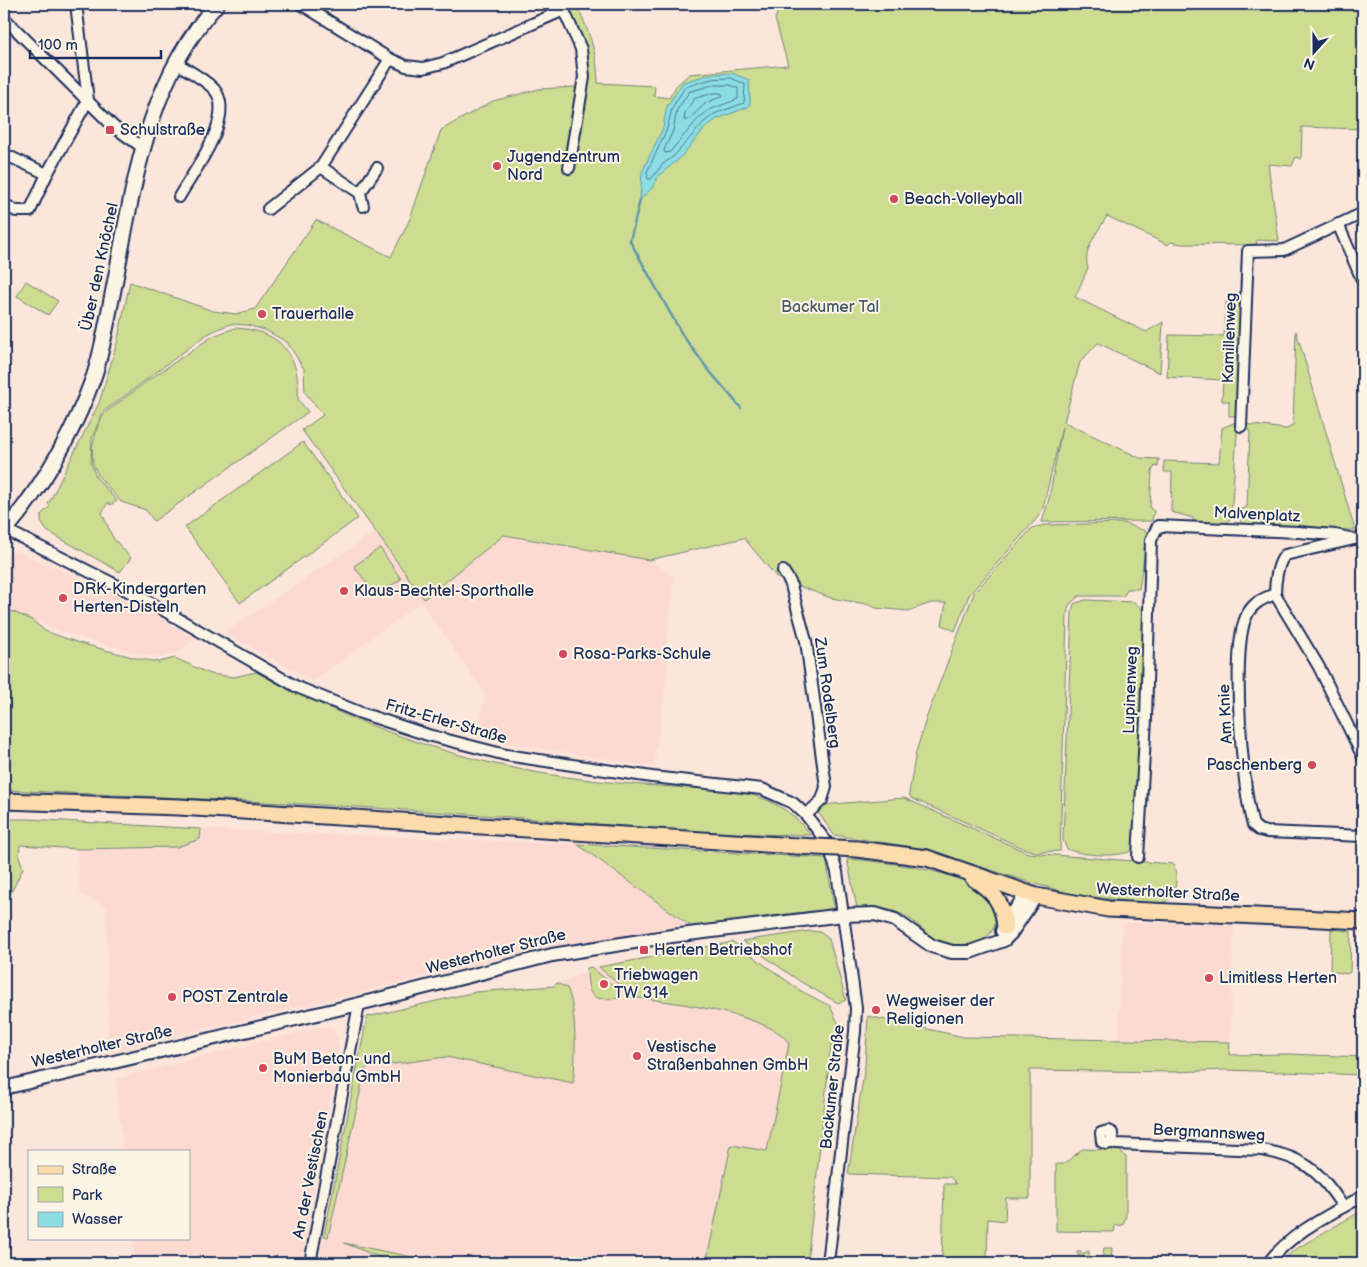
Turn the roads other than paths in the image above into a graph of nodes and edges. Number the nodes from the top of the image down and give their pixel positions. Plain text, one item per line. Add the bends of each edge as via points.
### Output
1 (76, 4) edge
2 (217, 4) edge
3 (301, 4) edge
4 (563, 7) edge
5 (4, 18) edge
6 (390, 59) junction
7 (176, 63) junction
8 (88, 100) junction
9 (142, 147) junction
10 (4, 154) edge
11 (321, 167) junction
12 (377, 168) dead end
13 (569, 168) dead end
14 (47, 174) junction
15 (360, 193) junction
16 (179, 197) dead end
17 (4, 204) edge
18 (363, 206) dead end
19 (268, 208) dead end
20 (1363, 213) edge
21 (1338, 224) junction
22 (1363, 282) edge
23 (1241, 426) dead end
24 (1158, 526) joint
25 (4, 530) edge
26 (1359, 538) edge
27 (783, 571) dead end
28 (1275, 594) junction
29 (1363, 757) edge
30 (6, 802) edge
31 (806, 815) junction
32 (1363, 836) edge
33 (1138, 857) dead end
34 (960, 868) junction
35 (1032, 894) junction
36 (843, 915) junction
37 (1363, 920) edge
38 (1005, 927) junction
39 (994, 944) junction
40 (359, 1004) junction
41 (4, 1088) edge
42 (1112, 1142) dead end
43 (1363, 1196) edge
44 (1343, 1207) junction
45 (310, 1263) edge
46 (828, 1263) edge
47 (1268, 1263) edge

1 - 8 street
2 - 7 main road, Über den Knöchel via 193,34
3 - 6 street
4 - 6 street via 443,63 423,68 406,66
4 - 13 street via 581,49 584,77
5 - 8 street
6 - 11 street
7 - 9 main road, Über den Knöchel via 159,98
7 - 16 street via 214,90 221,101 222,113 214,135
8 - 9 street via 114,127
8 - 14 street
9 - 25 main road, Über den Knöchel via 94,376 57,456
10 - 14 street
11 - 15 street
11 - 19 street
12 - 15 street
14 - 17 street via 30,211 16,211
15 - 18 street
20 - 21 street
21 - 22 street
21 - 23 street, Kamillenweg via 1284,250 1248,251
24 - 26 street, Malvenplatz
24 - 33 street, Lupinenweg via 1151,540
25 - 31 street, Fritz-Erler-Straße via 144,599 297,687 361,713 506,755 652,777 762,789 793,803
26 - 28 street via 1285,555 1280,564
27 - 31 street, Zum Rodelberg via 790,582 806,641 826,787 822,800
28 - 29 street via 1319,667
28 - 32 street, Am Knie via 1257,602 1249,611 1241,641 1240,718 1253,825 1267,832
30 - 34 main road, bridge via 179,807 857,849 927,858
31 - 36 street, Fritz-Erler-Straße via 828,844 837,872
34 - 35 main road
34 - 38 main road via 983,884 1001,903
35 - 37 main road, Westerholter Straße via 1108,909
35 - 38 street
35 - 39 street, Westerholter Straße via 1011,933
36 - 39 street, Westerholter Straße via 885,916 932,946 952,952 970,952
36 - 40 street, Westerholter Straße via 569,952
36 - 46 street, Backumer Straße via 856,1008 855,1032
38 - 39 street
40 - 41 street, Westerholter Straße
40 - 45 street, An der Vestischen
42 - 44 street, Bergmannsweg via 1262,1150 1283,1154 1310,1167 1327,1181
43 - 44 street
44 - 47 street via 1303,1230

